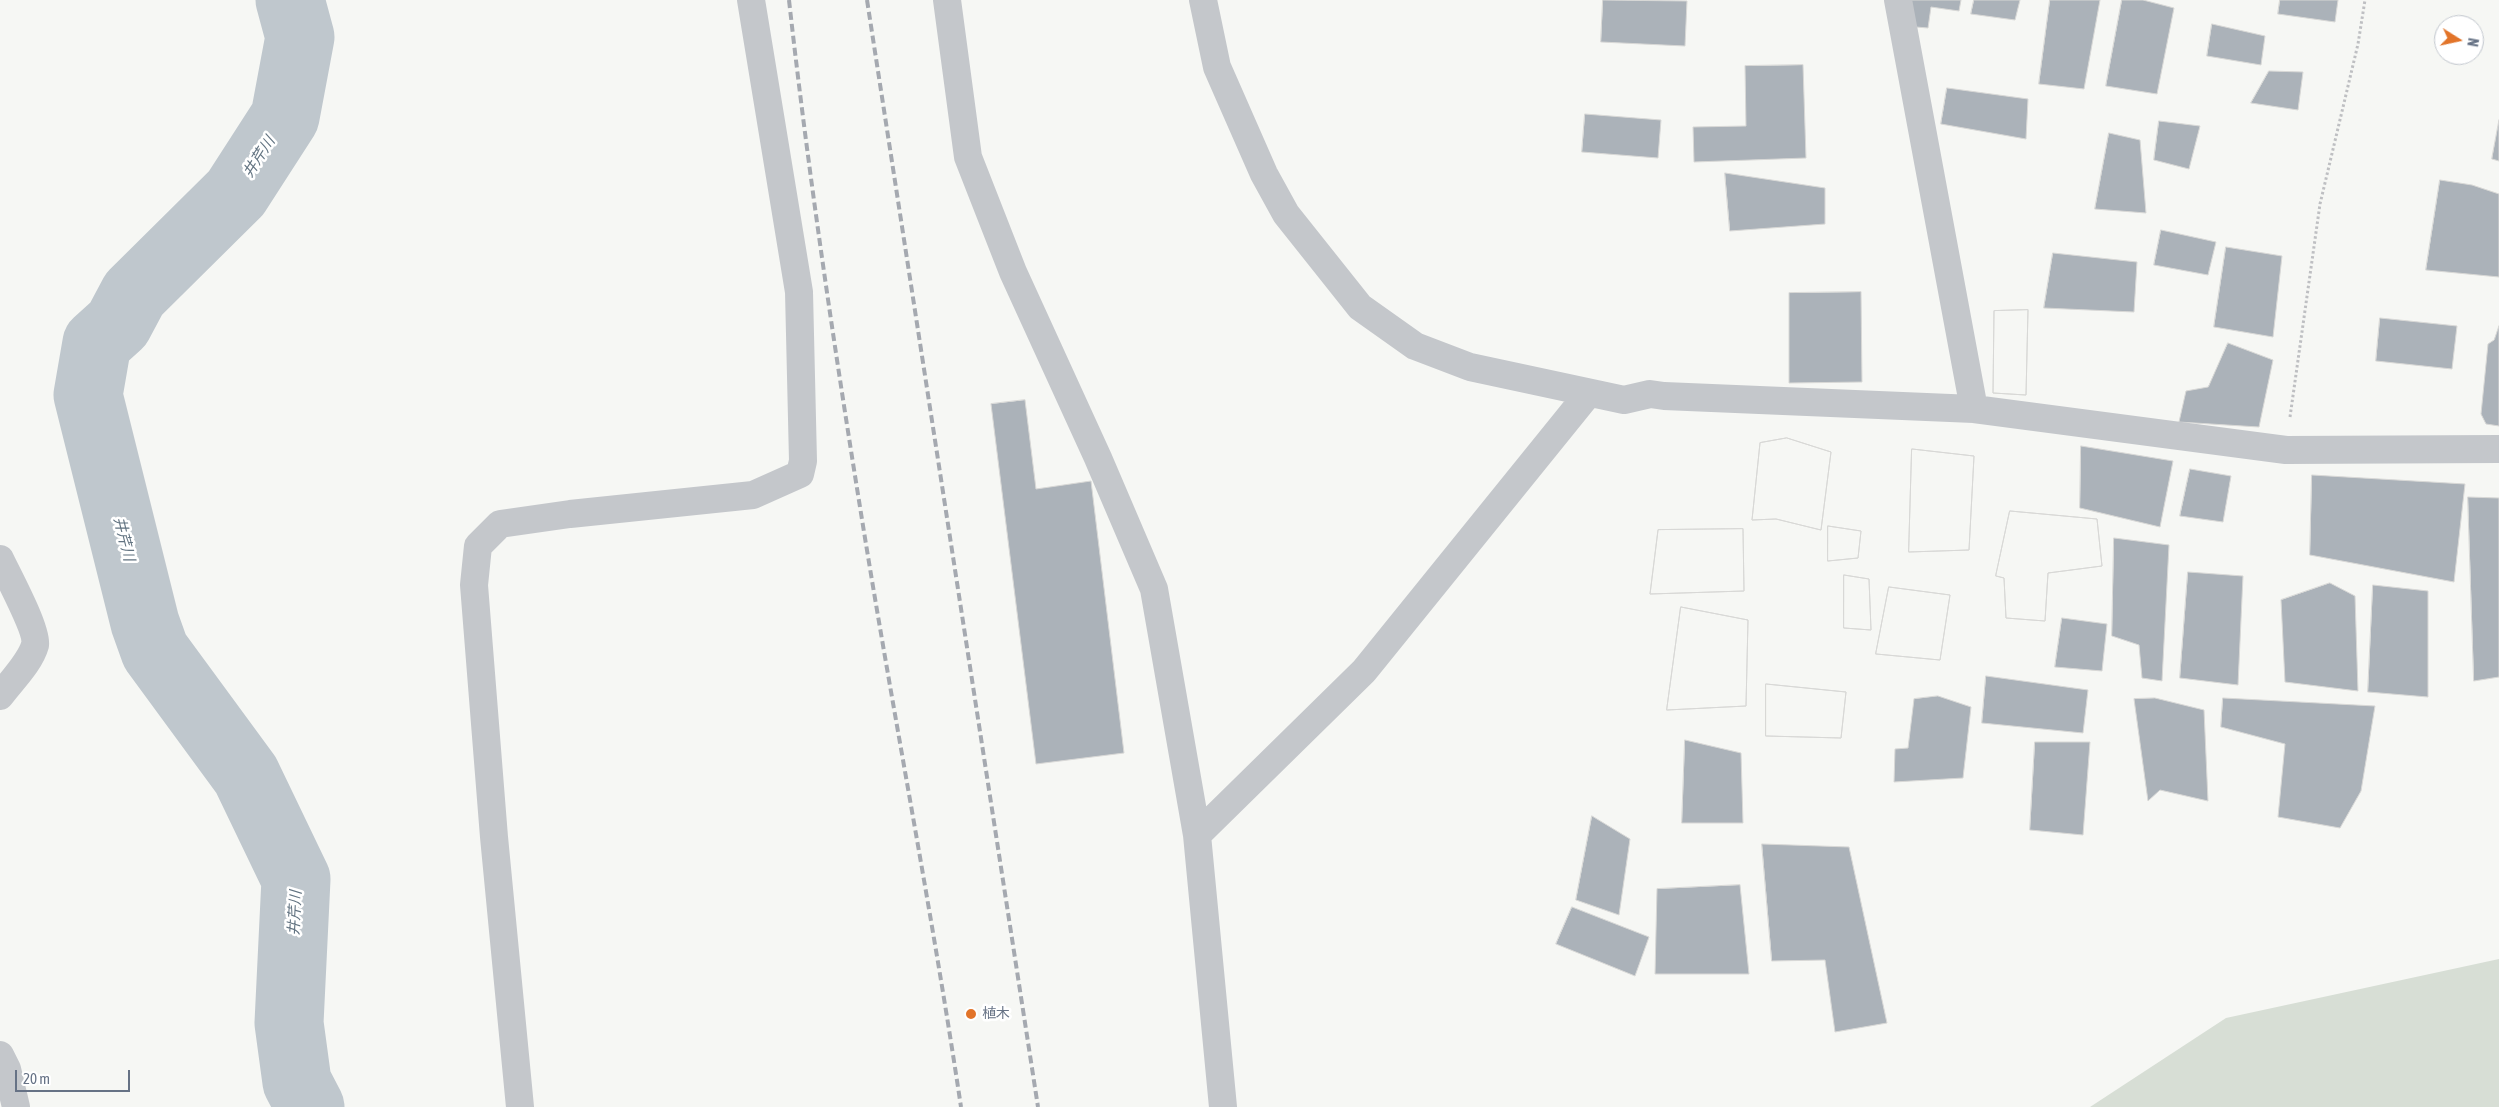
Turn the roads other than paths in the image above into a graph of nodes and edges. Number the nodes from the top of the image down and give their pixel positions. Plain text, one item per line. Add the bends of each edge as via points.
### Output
1 (751, 0) edge
2 (947, 0) edge
3 (1202, 0) edge
4 (1898, 0) edge
5 (1588, 394) junction
6 (1974, 409) junction
7 (2499, 449) edge
8 (0, 559) edge
9 (0, 696) edge
10 (1197, 835) junction
11 (0, 1054) edge
12 (16, 1107) edge
13 (520, 1107) edge
14 (1223, 1107) edge

1 - 13 street via 800,292 803,460 800,474 753,495 500,524 478,546 474,585
2 - 10 street via 968,157 1012,272 1154,589
3 - 5 street via 1217,67 1264,174 1286,214 1360,307 1415,346 1470,366
4 - 6 street
5 - 6 street via 1624,400 1650,394
5 - 10 street via 1364,671
6 - 7 street via 2286,450
8 - 9 street via 30,622 36,643
10 - 14 street
11 - 12 street via 8,1069

